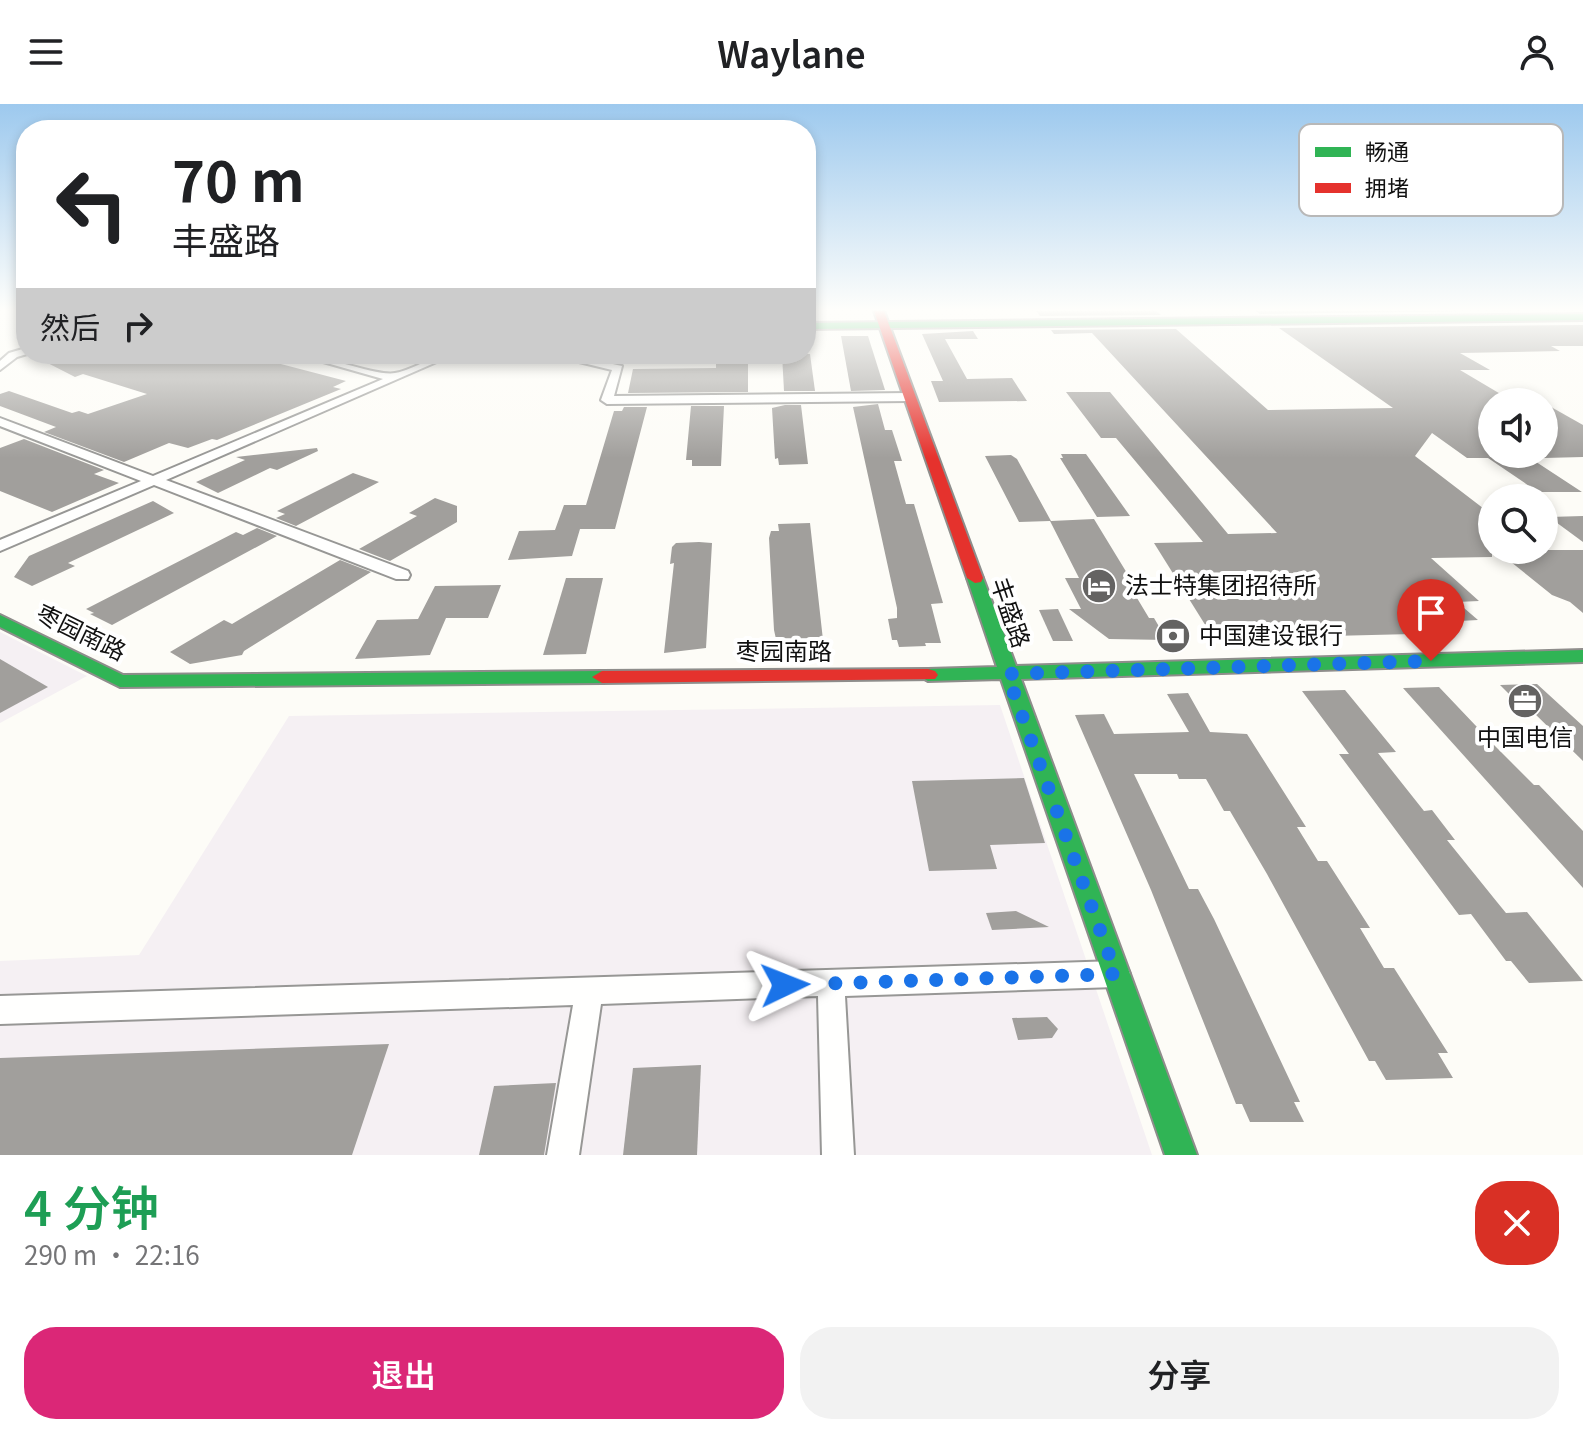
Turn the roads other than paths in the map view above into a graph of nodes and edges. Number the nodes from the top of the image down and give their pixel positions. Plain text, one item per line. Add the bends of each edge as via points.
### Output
1 (896, 360) edge
2 (339, 364) edge
3 (427, 364) edge
4 (599, 364) edge
5 (394, 378) junction
6 (909, 397) junction
7 (0, 422) edge
8 (155, 480) junction
9 (0, 546) edge
10 (402, 575) dead end
11 (0, 620) edge
12 (1583, 656) edge
13 (1007, 674) junction
14 (1116, 974) junction
15 (831, 984) junction
16 (589, 991) junction
17 (0, 1010) edge
18 (563, 1155) edge
19 (838, 1155) edge
20 (1181, 1155) edge

1 - 6 street, 丰盛路
2 - 5 street
3 - 5 street
4 - 6 street via 618,368 607,400
5 - 8 street
6 - 13 street, 丰盛路
7 - 8 street
8 - 9 street
8 - 10 street
11 - 13 street, 枣园南路 via 120,681
12 - 13 street, 枣园南路
13 - 14 street, 丰盛路
14 - 15 street
14 - 20 street, 丰盛路
15 - 16 street
15 - 19 street
16 - 17 street
16 - 18 street

